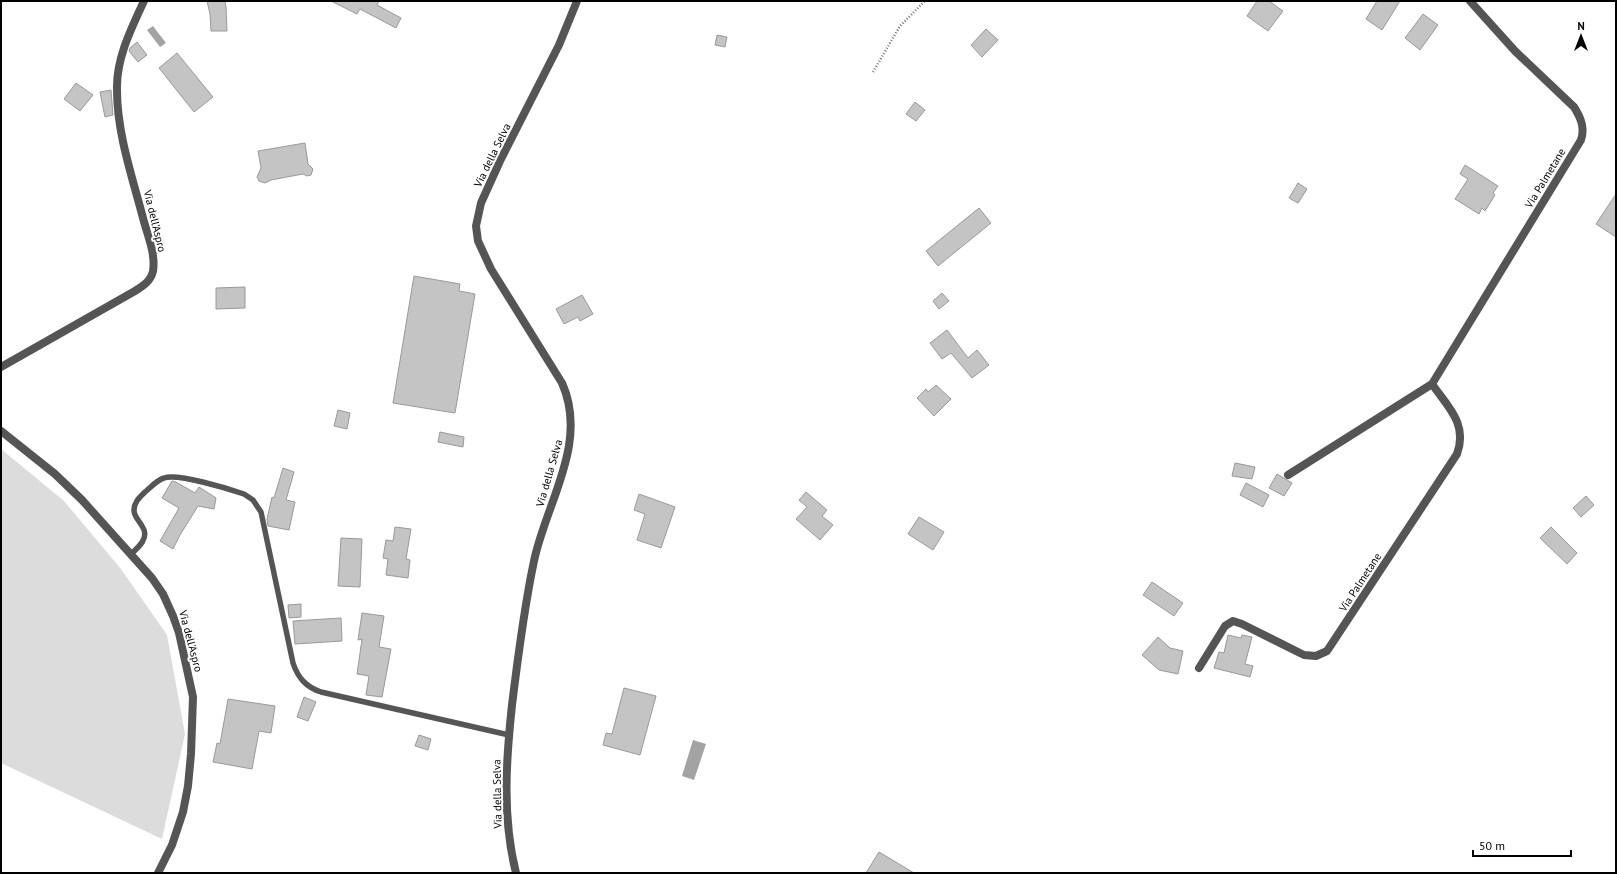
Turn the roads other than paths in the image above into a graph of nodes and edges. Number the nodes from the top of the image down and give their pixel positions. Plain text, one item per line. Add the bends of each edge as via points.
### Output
1 (144, 1) edge
2 (577, 1) edge
3 (1470, 1) edge
4 (1, 367) edge
5 (1432, 384) junction
6 (1, 431) edge
7 (1288, 475) dead end
8 (131, 554) junction
9 (1199, 668) dead end
10 (509, 735) junction
11 (158, 873) edge
12 (516, 873) edge

1 - 4 street, Via dell'Aspro via 121,59 117,97 126,155 152,256 152,273 145,284 135,291
2 - 10 street, Via della Selva via 559,45 481,203 476,226 478,241 491,269 562,383 571,419 564,467 534,560 519,650
3 - 5 street, Via Palmetane via 1515,51 1574,107 1583,130 1581,140
5 - 7 street, Via Palmetane
5 - 9 street, Via Palmetane via 1458,421 1460,440 1456,454 1330,648 1320,654 1304,655 1242,624 1230,622
6 - 8 street, Via dell'Aspro via 73,491
8 - 10 lane via 139,547 144,537 144,528 136,517 135,504 163,478 178,476 244,494 253,500 261,512 293,663 303,681 321,692
8 - 11 street, Via dell'Aspro via 158,586 170,608 179,633 192,697 191,754 186,799 172,845
10 - 12 street, Via della Selva via 506,816

